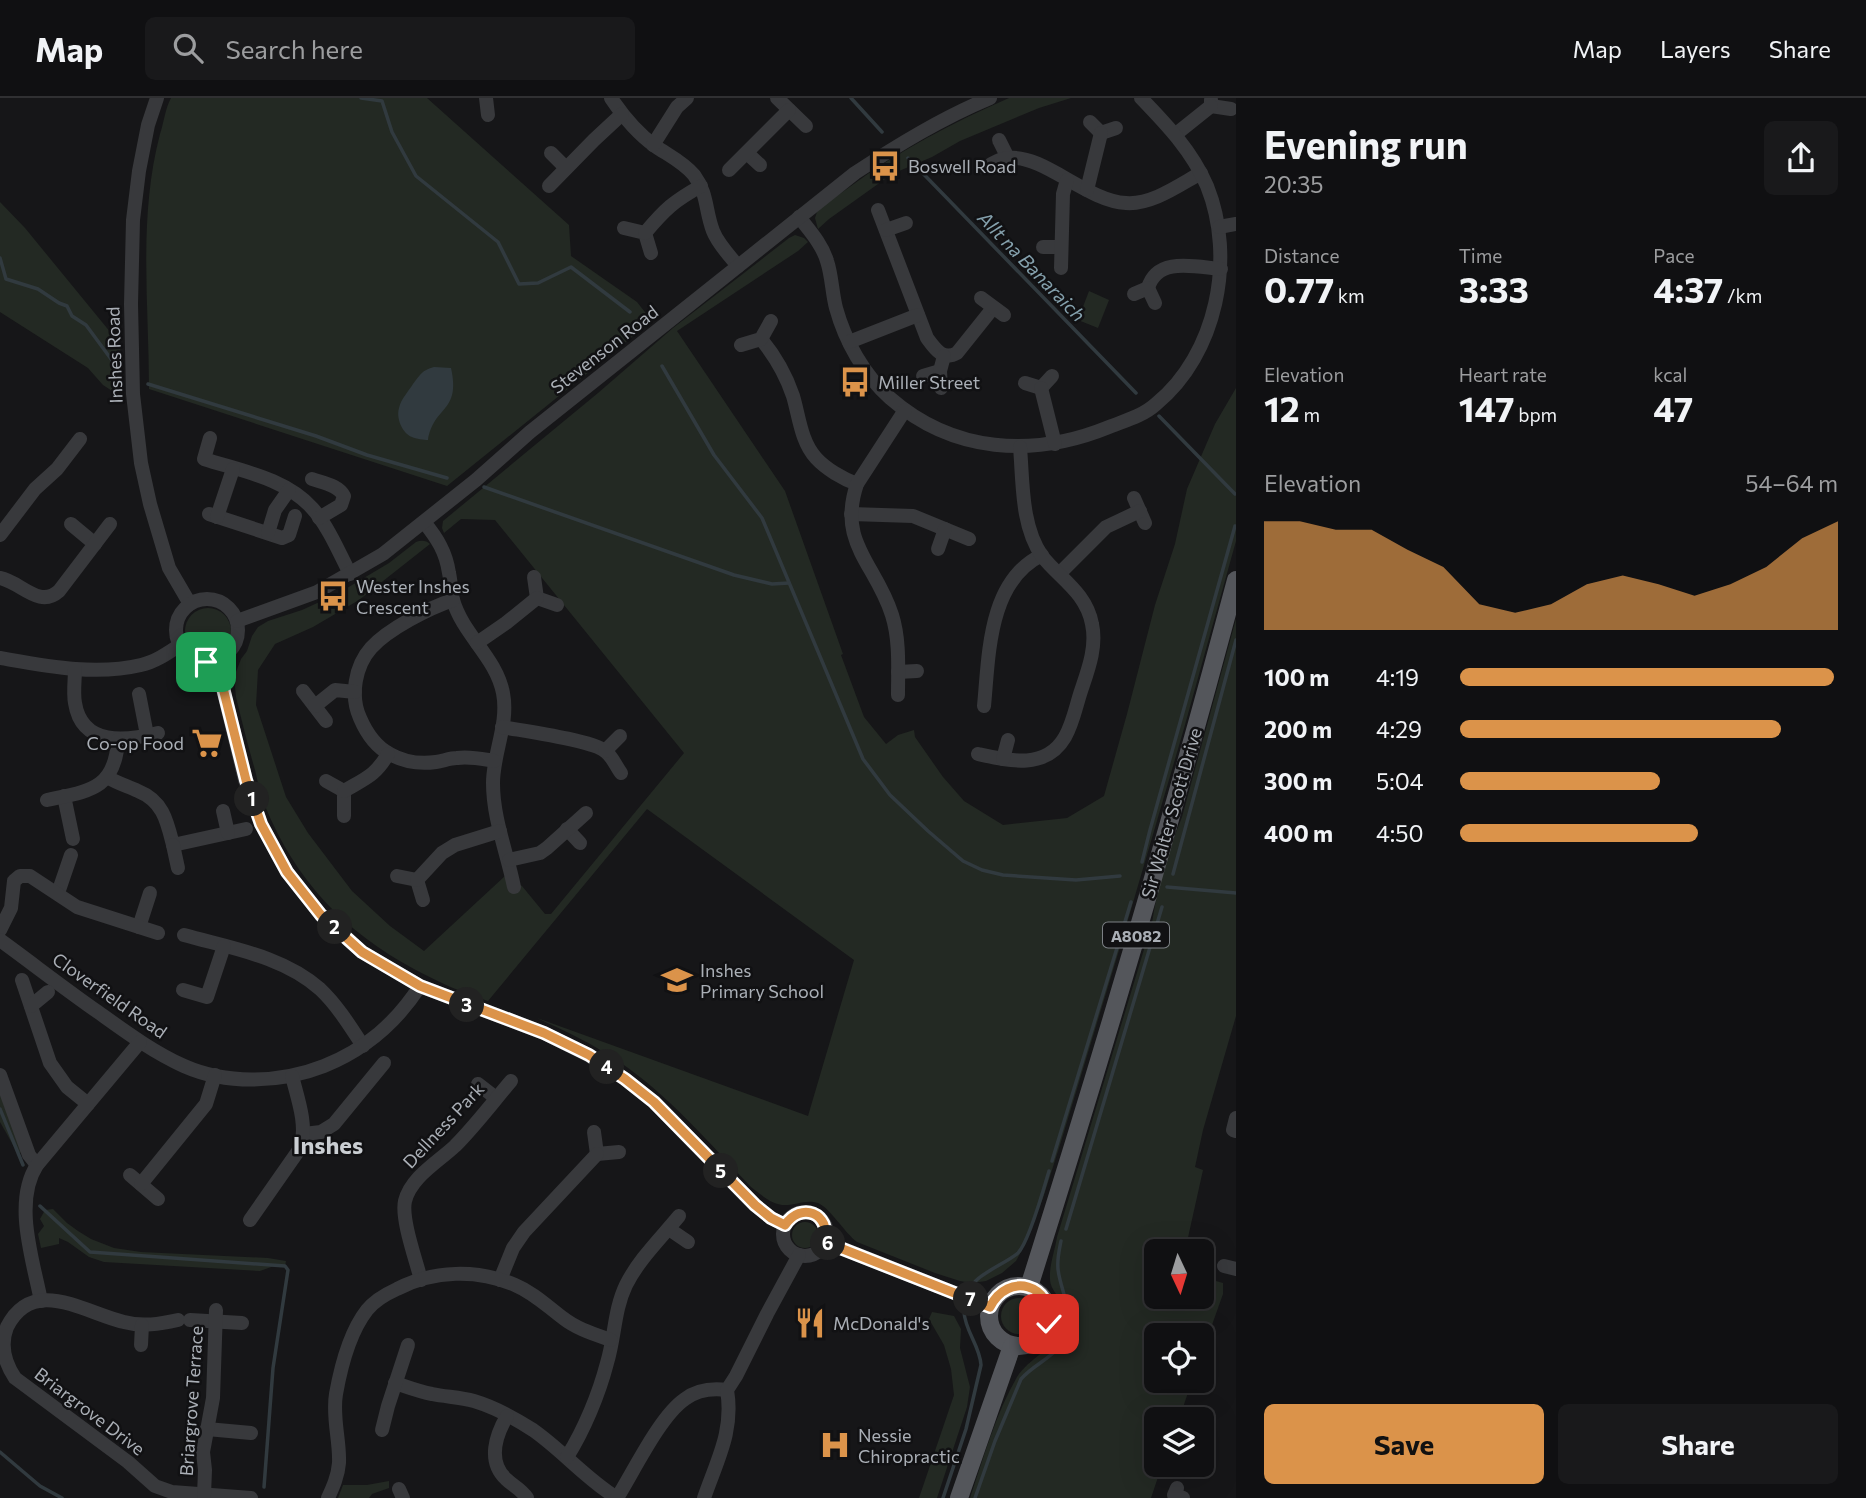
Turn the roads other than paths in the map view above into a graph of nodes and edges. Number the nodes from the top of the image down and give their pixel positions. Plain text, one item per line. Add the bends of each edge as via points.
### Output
1 (157, 98) edge
2 (486, 98) edge
3 (611, 98) edge
4 (687, 98) edge
5 (777, 98) edge
6 (990, 98) edge
7 (1141, 98) edge
8 (1211, 102) edge
9 (1231, 109) dead end
10 (789, 110) junction
11 (622, 114) junction
12 (488, 115) dead end
13 (1090, 122) dead end
14 (806, 126) dead end
15 (1116, 128) dead end
16 (1101, 134) junction
17 (1175, 134) junction
18 (999, 140) dead end
19 (653, 145) junction
20 (551, 153) dead end
21 (747, 153) junction
22 (1008, 158) junction
23 (760, 165) dead end
24 (985, 167) dead end
25 (566, 168) junction
26 (729, 170) dead end
27 (1201, 173) junction
28 (1067, 180) junction
29 (549, 186) dead end
30 (701, 186) junction
31 (1087, 190) junction
32 (878, 210) dead end
33 (799, 217) junction
34 (906, 223) dead end
35 (1236, 224) edge
36 (1219, 227) junction
37 (624, 228) dead end
38 (886, 230) junction
39 (645, 233) junction
40 (1043, 247) dead end
41 (1061, 247) junction
42 (651, 253) dead end
43 (738, 266) junction
44 (1061, 268) dead end
45 (1221, 268) junction
46 (1148, 288) junction
47 (1134, 294) dead end
48 (981, 298) dead end
49 (1155, 303) dead end
50 (918, 315) junction
51 (771, 321) dead end
52 (761, 340) junction
53 (849, 342) junction
54 (741, 345) dead end
55 (944, 356) junction
56 (940, 371) junction
57 (923, 376) dead end
58 (1052, 376) dead end
59 (1025, 383) dead end
60 (941, 388) dead end
61 (1041, 388) junction
62 (905, 410) junction
63 (210, 438) dead end
64 (80, 439) dead end
65 (1055, 444) junction
66 (54, 446) dead end
67 (1020, 447) junction
68 (67, 456) junction
69 (233, 469) junction
70 (312, 479) dead end
71 (857, 484) junction
72 (289, 490) junction
73 (1140, 511) dead end
74 (851, 514) junction
75 (295, 516) dead end
76 (319, 518) junction
77 (424, 522) junction
78 (71, 524) dead end
79 (110, 524) dead end
80 (946, 529) junction
81 (268, 533) junction
82 (0, 535) edge
83 (969, 538) dead end
84 (95, 544) junction
85 (938, 549) dead end
86 (1042, 555) junction
87 (350, 573) junction
88 (1060, 573) junction
89 (534, 577) dead end
90 (0, 578) edge
91 (1236, 580) edge
92 (537, 598) junction
93 (453, 600) junction
94 (190, 604) junction
95 (557, 605) dead end
96 (237, 621) junction
97 (477, 642) junction
98 (180, 645) junction
99 (0, 658) edge
100 (216, 660) junction
101 (75, 669) junction
102 (917, 671) dead end
103 (898, 672) junction
104 (303, 691) dead end
105 (355, 692) junction
106 (139, 694) dead end
107 (898, 695) dead end
108 (315, 706) junction
109 (984, 706) dead end
110 (326, 721) dead end
111 (502, 727) junction
112 (620, 736) dead end
113 (118, 740) junction
114 (1008, 740) dead end
115 (606, 751) junction
116 (388, 754) junction
117 (978, 754) dead end
118 (1003, 760) junction
119 (494, 761) junction
120 (621, 773) dead end
121 (107, 777) junction
122 (326, 781) dead end
123 (344, 791) junction
124 (64, 796) junction
125 (47, 800) dead end
126 (223, 811) dead end
127 (586, 813) dead end
128 (344, 816) dead end
129 (567, 828) junction
130 (246, 830) dead end
131 (500, 831) junction
132 (228, 833) junction
133 (74, 839) dead end
134 (580, 843) dead end
135 (173, 845) junction
136 (71, 855) dead end
137 (509, 860) junction
138 (178, 868) dead end
139 (397, 876) dead end
140 (417, 880) junction
141 (514, 887) dead end
142 (58, 893) junction
143 (150, 893) dead end
144 (423, 900) dead end
145 (139, 927) junction
146 (0, 930) edge
147 (158, 933) dead end
148 (184, 935) dead end
149 (0, 940) edge
150 (224, 946) junction
151 (22, 980) dead end
152 (420, 986) junction
153 (183, 990) dead end
154 (48, 992) dead end
155 (31, 1006) junction
156 (140, 1042) junction
157 (363, 1046) junction
158 (384, 1063) dead end
159 (357, 1071) dead end
160 (0, 1075) edge
161 (215, 1075) junction
162 (292, 1076) junction
163 (369, 1081) junction
164 (511, 1081) dead end
165 (478, 1084) dead end
166 (496, 1098) junction
167 (88, 1104) junction
168 (1236, 1118) edge
169 (1236, 1131) edge
170 (594, 1132) dead end
171 (304, 1134) junction
172 (619, 1152) dead end
173 (597, 1154) junction
174 (35, 1168) junction
175 (158, 1199) dead end
176 (679, 1216) dead end
177 (250, 1220) dead end
178 (785, 1225) junction
179 (669, 1229) junction
180 (688, 1242) dead end
181 (825, 1242) junction
182 (799, 1255) junction
183 (421, 1280) junction
184 (500, 1280) junction
185 (1029, 1287) junction
186 (41, 1301) junction
187 (990, 1307) junction
188 (216, 1316) junction
189 (242, 1323) dead end
190 (142, 1325) junction
191 (1, 1336) edge
192 (611, 1340) junction
193 (141, 1345) dead end
194 (408, 1345) dead end
195 (1012, 1346) junction
196 (395, 1383) junction
197 (727, 1390) junction
198 (507, 1416) junction
199 (207, 1429) junction
200 (382, 1430) dead end
201 (251, 1433) dead end
202 (567, 1457) junction
203 (204, 1495) junction
204 (251, 1498) edge
205 (328, 1498) edge
206 (527, 1498) edge
207 (617, 1498) edge
208 (704, 1498) edge
209 (959, 1498) edge

1 - 94 street, Inshes Road via 148,125 133,220 133,394 150,504 169,568
2 - 12 street
3 - 11 street
4 - 19 street
5 - 10 street
6 - 33 street, Stevenson Road via 889,151
7 - 17 street
8 - 9 street
8 - 17 street
10 - 14 street
10 - 21 street
11 - 19 street
11 - 25 street
13 - 16 street
15 - 16 street
16 - 31 street
17 - 27 street
18 - 22 street
19 - 30 street via 692,172
20 - 25 street
21 - 23 street
21 - 26 street
22 - 24 street
22 - 28 street via 1035,163
25 - 29 street
27 - 31 street via 1151,198 1127,204
27 - 36 street
28 - 31 street
28 - 41 street
30 - 39 street via 673,202
30 - 43 street via 718,242
32 - 38 street
33 - 43 street, Stevenson Road
33 - 53 street via 827,260 835,306
34 - 38 street
35 - 36 street
36 - 45 street
37 - 39 street
38 - 50 street
39 - 42 street
40 - 41 street
41 - 44 street
43 - 77 street, Stevenson Road
45 - 46 street via 1162,268
45 - 65 street via 1210,328 1177,383 1139,415
46 - 47 street
46 - 49 street
48 - 55 street via 999,312 957,353
50 - 53 street
50 - 55 street via 927,338
51 - 52 street
52 - 54 street
52 - 71 street via 775,356 792,393 809,448 827,467
53 - 62 street via 871,378
55 - 56 street
56 - 57 street
56 - 60 street
58 - 61 street
59 - 61 street
61 - 65 street
62 - 67 street via 931,426 974,442
62 - 71 street
63 - 69 street via 204,459
64 - 68 street
65 - 67 street
66 - 68 street
67 - 86 street via 1027,518
68 - 82 street
69 - 72 street
69 - 81 street via 213,516
70 - 76 street via 344,496 341,505
71 - 74 street
72 - 76 street
72 - 81 street via 275,510
73 - 88 street via 1106,527
74 - 80 street via 904,514
74 - 103 street via 855,541 893,617
75 - 81 street via 289,535 282,538
76 - 87 street
77 - 87 street, Stevenson Road
77 - 93 street via 447,559
78 - 84 street
79 - 84 street
80 - 83 street
80 - 85 street
84 - 90 street via 53,597 40,598
86 - 88 street
86 - 109 street via 1030,561 1009,585 997,615
87 - 96 street, Stevenson Road via 317,592
88 - 118 street via 1076,591 1093,624 1091,661 1064,739 1042,757
89 - 92 street
91 - 185 main road, Sir Walter Scott Drive / A8082 via 1153,880
92 - 95 street
92 - 97 street
93 - 97 street
93 - 105 street via 425,610 372,647 363,659
94 - 96 street via 218,601
94 - 98 street via 176,627
96 - 100 street via 237,640
97 - 111 street via 503,693
98 - 100 street via 195,659
98 - 101 street via 142,665
99 - 101 street
100 - 152 street via 246,780 261,824 287,872 321,915 362,952
101 - 113 street via 75,705 80,717 93,732
102 - 103 street
103 - 107 street
104 - 108 street
105 - 108 street via 335,690
105 - 116 street via 363,726
106 - 113 street via 153,734
108 - 110 street
111 - 115 street
111 - 119 street
112 - 115 street
113 - 121 street
114 - 118 street
115 - 120 street
116 - 119 street via 422,763 468,757
116 - 123 street via 379,769
117 - 118 street
119 - 131 street via 493,794
121 - 124 street via 85,792
121 - 135 street via 158,804
122 - 123 street
123 - 128 street
124 - 125 street
124 - 133 street
126 - 132 street
127 - 129 street
129 - 134 street
129 - 137 street via 540,853
130 - 132 street
131 - 137 street
131 - 140 street via 455,845
132 - 135 street
135 - 138 street
136 - 142 street
137 - 141 street
139 - 140 street
140 - 144 street
142 - 145 street via 77,907
142 - 146 street via 30,876 20,876 14,881 11,908
143 - 145 street
145 - 147 street
148 - 150 street
149 - 156 street, Cloverfield Road
150 - 153 street via 208,997
150 - 157 street via 302,975 336,1006
151 - 155 street
152 - 157 street, Cloverfield Road via 393,1022
152 - 178 street via 589,1055 654,1102 755,1205
154 - 155 street
155 - 167 street via 50,1063 67,1087
156 - 161 street, Cloverfield Road via 186,1067
156 - 167 street
157 - 162 street, Cloverfield Road via 340,1060
158 - 163 street
159 - 163 street
160 - 174 street
161 - 162 street, Cloverfield Road via 251,1079
161 - 175 street via 206,1104 136,1180
162 - 171 street
163 - 171 street via 334,1124
164 - 166 street, Dellness Park
165 - 166 street
166 - 183 street, Dellness Park via 419,1177 405,1201
167 - 174 street
168 - 169 street
170 - 173 street
171 - 177 street via 301,1147
172 - 173 street
173 - 184 street via 524,1232
174 - 186 street via 27,1186 26,1219
176 - 179 street
178 - 181 street via 795,1214 817,1215 826,1227
178 - 182 street via 785,1243
179 - 180 street
179 - 192 street via 626,1285
181 - 182 street via 818,1252
181 - 187 street
182 - 197 street
183 - 184 street via 461,1273
183 - 205 street via 382,1297 369,1308 352,1338 335,1397 339,1465
184 - 192 street via 535,1295 577,1327
185 - 187 main road via 1010,1287 994,1298
185 - 195 main road via 1044,1298 1049,1324 1030,1345
186 - 190 street via 61,1300
186 - 191 street, Briargrove Drive via 15,1314
187 - 195 main road via 995,1335
188 - 189 street
188 - 190 street
188 - 199 street, Briargrove Terrace via 214,1398
190 - 193 street
191 - 203 street, Briargrove Drive via 6,1365 15,1378 156,1486
192 - 202 street via 602,1379
194 - 196 street
195 - 209 main road
196 - 198 street via 477,1402
196 - 200 street
197 - 207 street via 700,1391 675,1407
197 - 208 street via 728,1429
198 - 202 street
198 - 206 street via 495,1444 495,1457 505,1478
199 - 201 street
199 - 203 street, Briargrove Terrace
202 - 207 street
203 - 204 street, Briargrove Drive

